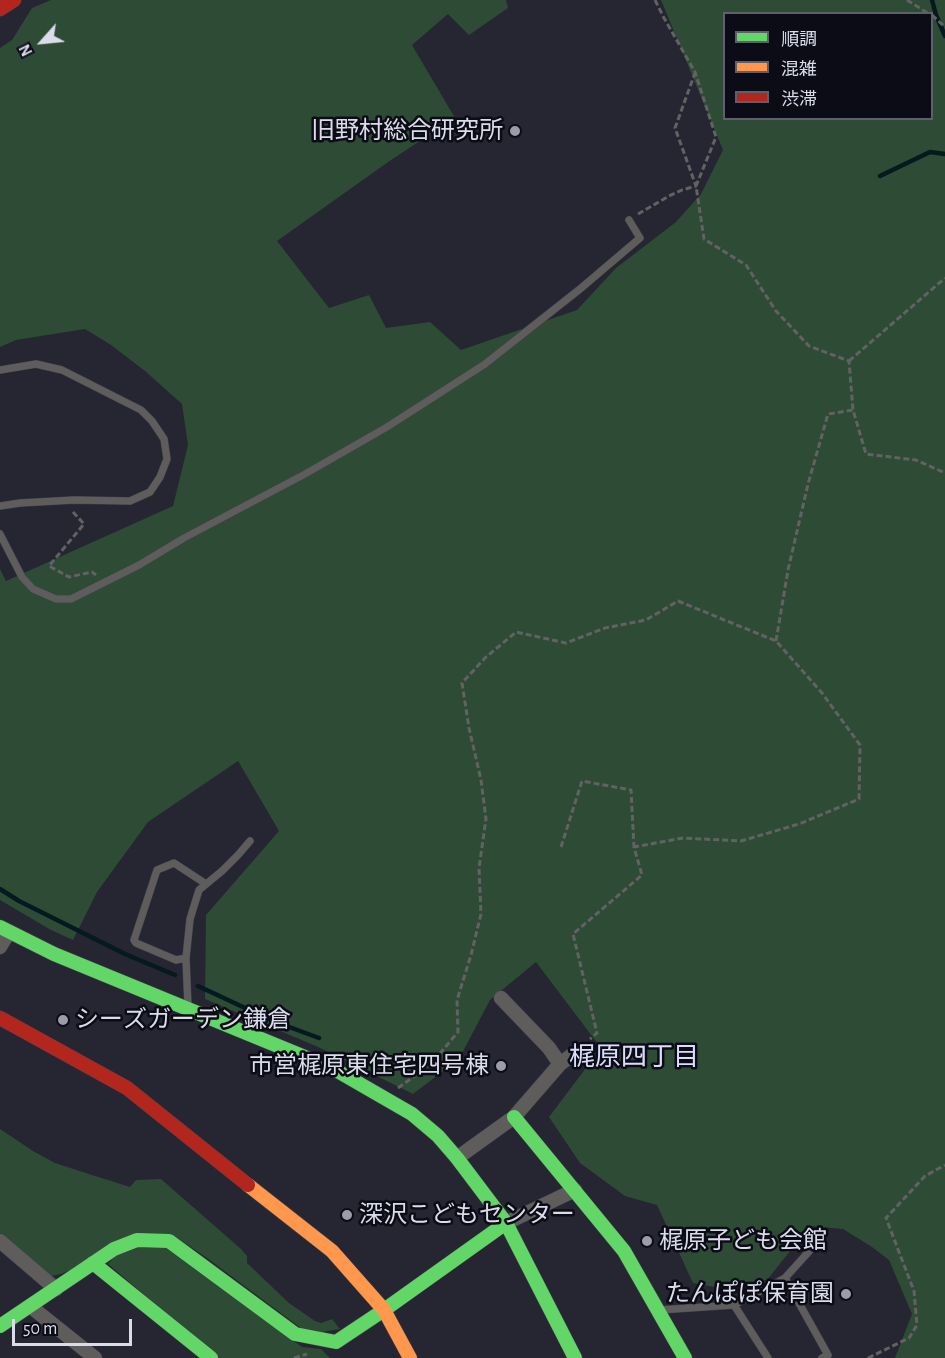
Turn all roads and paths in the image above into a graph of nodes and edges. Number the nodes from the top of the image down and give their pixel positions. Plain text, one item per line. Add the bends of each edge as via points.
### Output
1 (14, 0) edge
2 (655, 0) edge
3 (907, 0) edge
4 (0, 9) edge
5 (927, 12) edge
6 (933, 17) edge
7 (945, 27) edge
8 (696, 72) junction
9 (696, 186) junction
10 (629, 220) joint
11 (945, 278) edge
12 (849, 361) junction
13 (0, 370) edge
14 (853, 410) junction
15 (945, 473) edge
16 (66, 501) junction
17 (0, 506) edge
18 (0, 534) edge
19 (104, 582) junction
20 (776, 641) junction
21 (250, 841) dead end
22 (561, 847) dead end
23 (634, 847) junction
24 (206, 884) junction
25 (5, 930) edge
26 (0, 947) edge
27 (186, 958) junction
28 (501, 998) dead end
29 (188, 1009) junction
30 (0, 1018) edge
31 (580, 1049) joint
32 (560, 1064) junction
33 (384, 1097) junction
34 (514, 1117) junction
35 (457, 1158) junction
36 (945, 1164) edge
37 (575, 1190) junction
38 (506, 1223) junction
39 (0, 1241) edge
40 (813, 1246) dead end
41 (93, 1263) junction
42 (785, 1278) junction
43 (56, 1289) junction
44 (734, 1305) junction
45 (30, 1306) junction
46 (384, 1310) junction
47 (657, 1311) junction
48 (0, 1326) edge
49 (95, 1358) edge
50 (211, 1358) edge
51 (410, 1358) edge
52 (575, 1358) edge
53 (685, 1358) edge
54 (768, 1358) edge
55 (822, 1358) edge
56 (868, 1358) edge

1 - 4 street
2 - 8 path
3 - 5 path
6 - 7 path
8 - 9 path via 716,137
8 - 9 path via 675,128
9 - 10 path via 669,196
9 - 12 path via 704,239 746,265 776,311 809,346
10 - 19 lane via 640,238 485,364 305,474
11 - 12 path
12 - 14 path
13 - 16 lane via 36,364 62,370 141,410 164,439 167,459 150,492 130,501
14 - 15 path via 866,454 916,460
14 - 20 path via 828,414 788,570
16 - 17 lane
16 - 19 path via 84,524 49,566 69,577 92,572
18 - 19 lane via 22,577 33,589 56,599 71,599
20 - 23 path via 822,693 860,745 859,799 799,824 741,841 683,838
20 - 33 path via 678,602 646,620 606,628 566,643 516,632 462,683 486,819 479,868 481,915 457,1000 458,1032 437,1057
21 - 24 lane
22 - 23 path via 582,781 631,790
23 - 31 path via 642,875 573,934 597,1032
24 - 27 lane via 199,890 190,919
24 - 27 lane via 174,862 157,870 134,940 176,960
25 - 26 street
25 - 29 street
27 - 29 lane
28 - 32 street
29 - 33 street via 334,1069
30 - 46 street via 127,1088 332,1251
31 - 32 street
32 - 34 street
33 - 35 street via 412,1114
34 - 35 street
34 - 37 street
35 - 38 street
36 - 56 path via 925,1176 886,1218 914,1291 917,1325 909,1338
37 - 38 street
37 - 47 street via 624,1251
38 - 46 street
38 - 52 street
39 - 43 street
40 - 42 lane
41 - 43 street
41 - 46 street via 137,1240 169,1241 295,1334 336,1342
41 - 50 street
42 - 44 lane
42 - 55 lane via 828,1355
43 - 45 street
44 - 47 lane
44 - 54 lane
45 - 48 street
45 - 49 street
46 - 51 street
47 - 53 street

